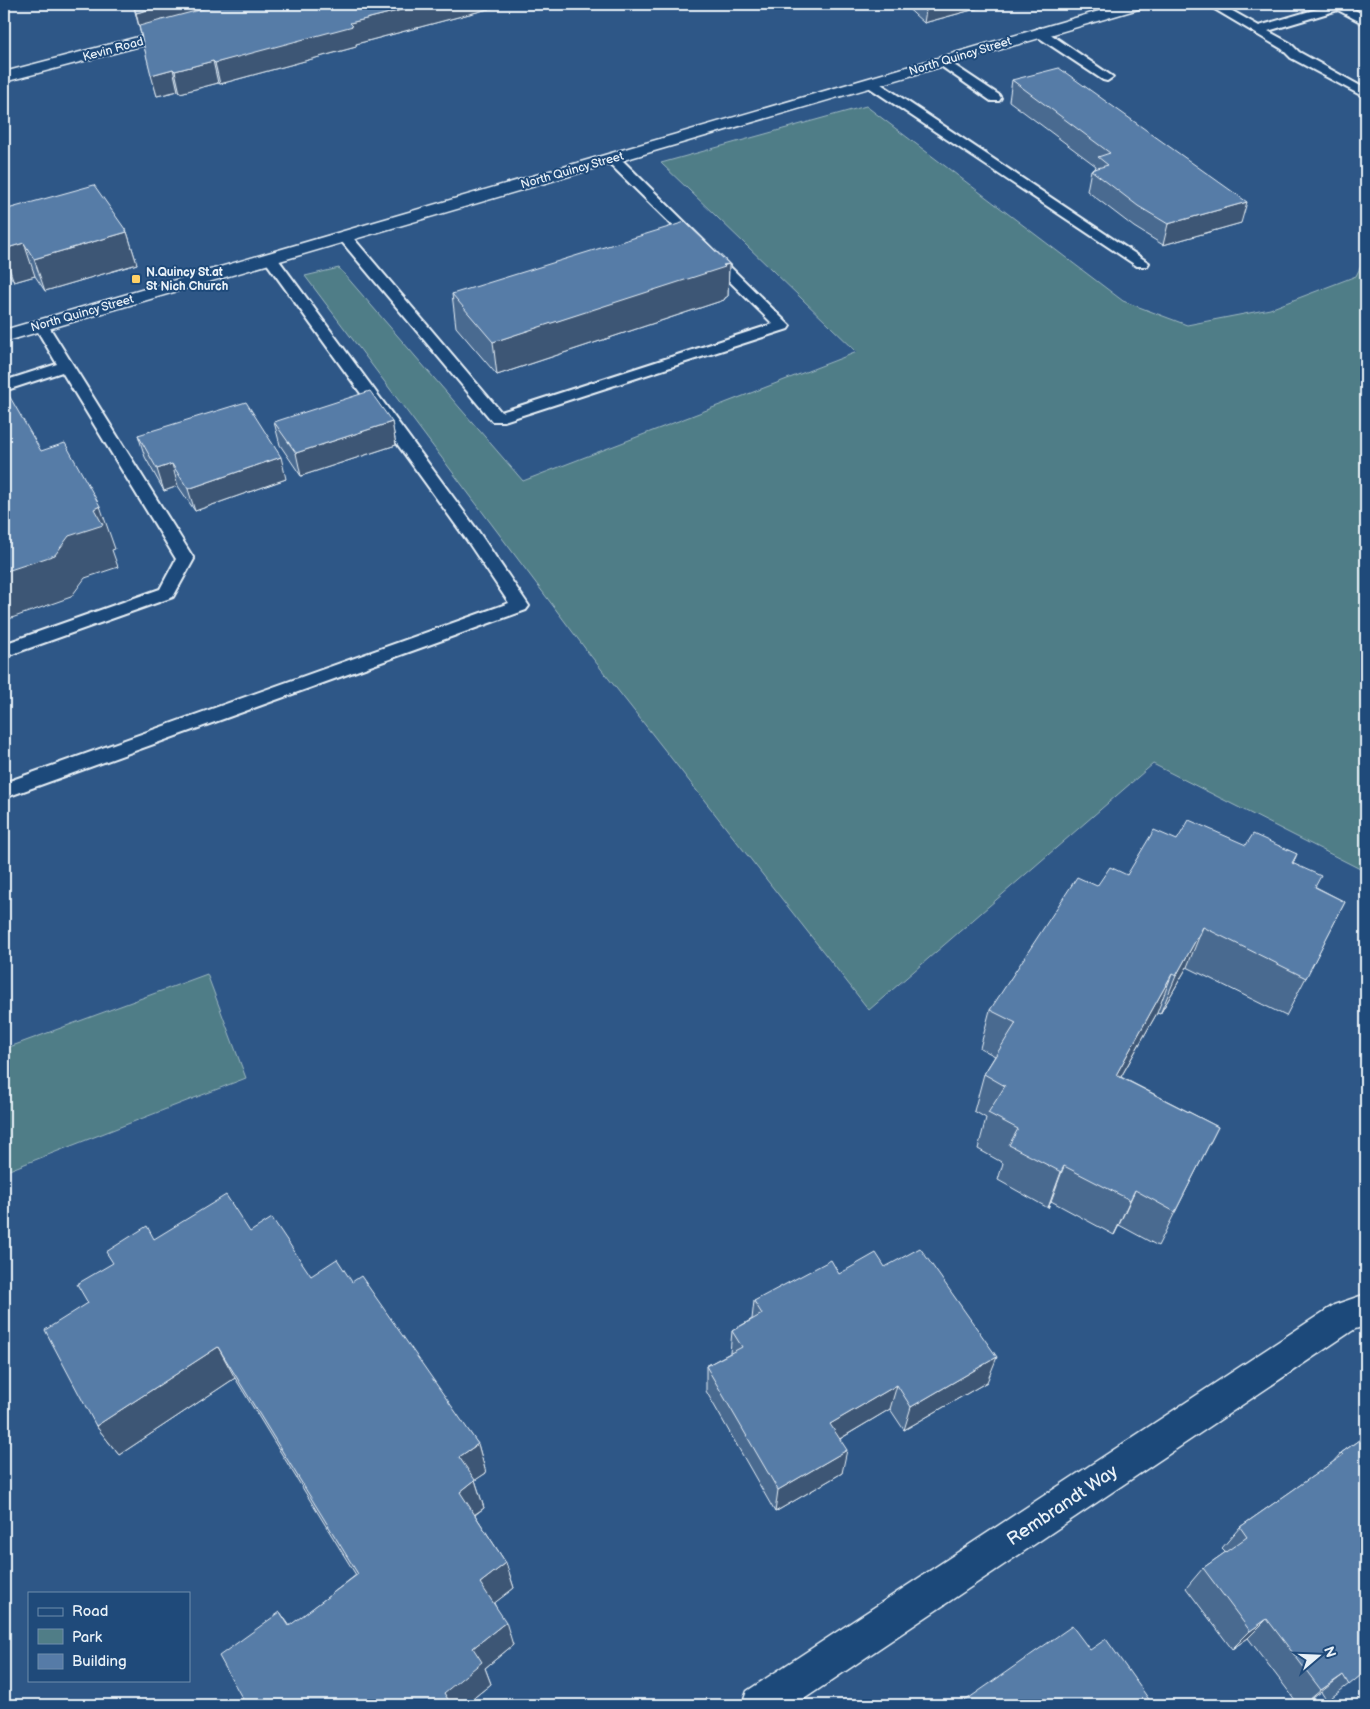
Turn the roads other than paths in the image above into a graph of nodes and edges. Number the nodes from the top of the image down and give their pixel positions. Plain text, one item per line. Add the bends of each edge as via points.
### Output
1 (1139, 4) edge
2 (1212, 4) edge
3 (1366, 21) edge
4 (194, 27) edge
5 (1258, 30) junction
6 (1039, 32) junction
7 (942, 61) junction
8 (4, 77) edge
9 (1106, 77) dead end
10 (871, 83) junction
11 (1366, 94) edge
12 (995, 98) dead end
13 (612, 158) junction
14 (344, 236) junction
15 (270, 258) junction
16 (1142, 263) dead end
17 (41, 325) junction
18 (4, 336) edge
19 (66, 366) junction
20 (4, 386) edge
21 (4, 651) edge
22 (4, 791) edge
23 (1366, 1310) edge
24 (761, 1705) edge

1 - 6 main road, North Quincy Street
2 - 5 lane
3 - 5 lane via 1339,6
4 - 8 main road, Kevin Road
5 - 11 lane via 1286,46 1294,55
6 - 7 main road, North Quincy Street
6 - 9 lane
7 - 10 main road, North Quincy Street
7 - 12 lane
10 - 13 main road, North Quincy Street
10 - 16 lane
13 - 14 main road, North Quincy Street
13 - 14 lane via 783,326 498,418
14 - 15 main road, North Quincy Street
15 - 17 main road, North Quincy Street
15 - 22 lane via 520,606
17 - 18 main road, North Quincy Street
17 - 19 lane
19 - 20 lane
19 - 21 lane via 185,559 167,593
23 - 24 main road, Rembrandt Way via 1346,1316

